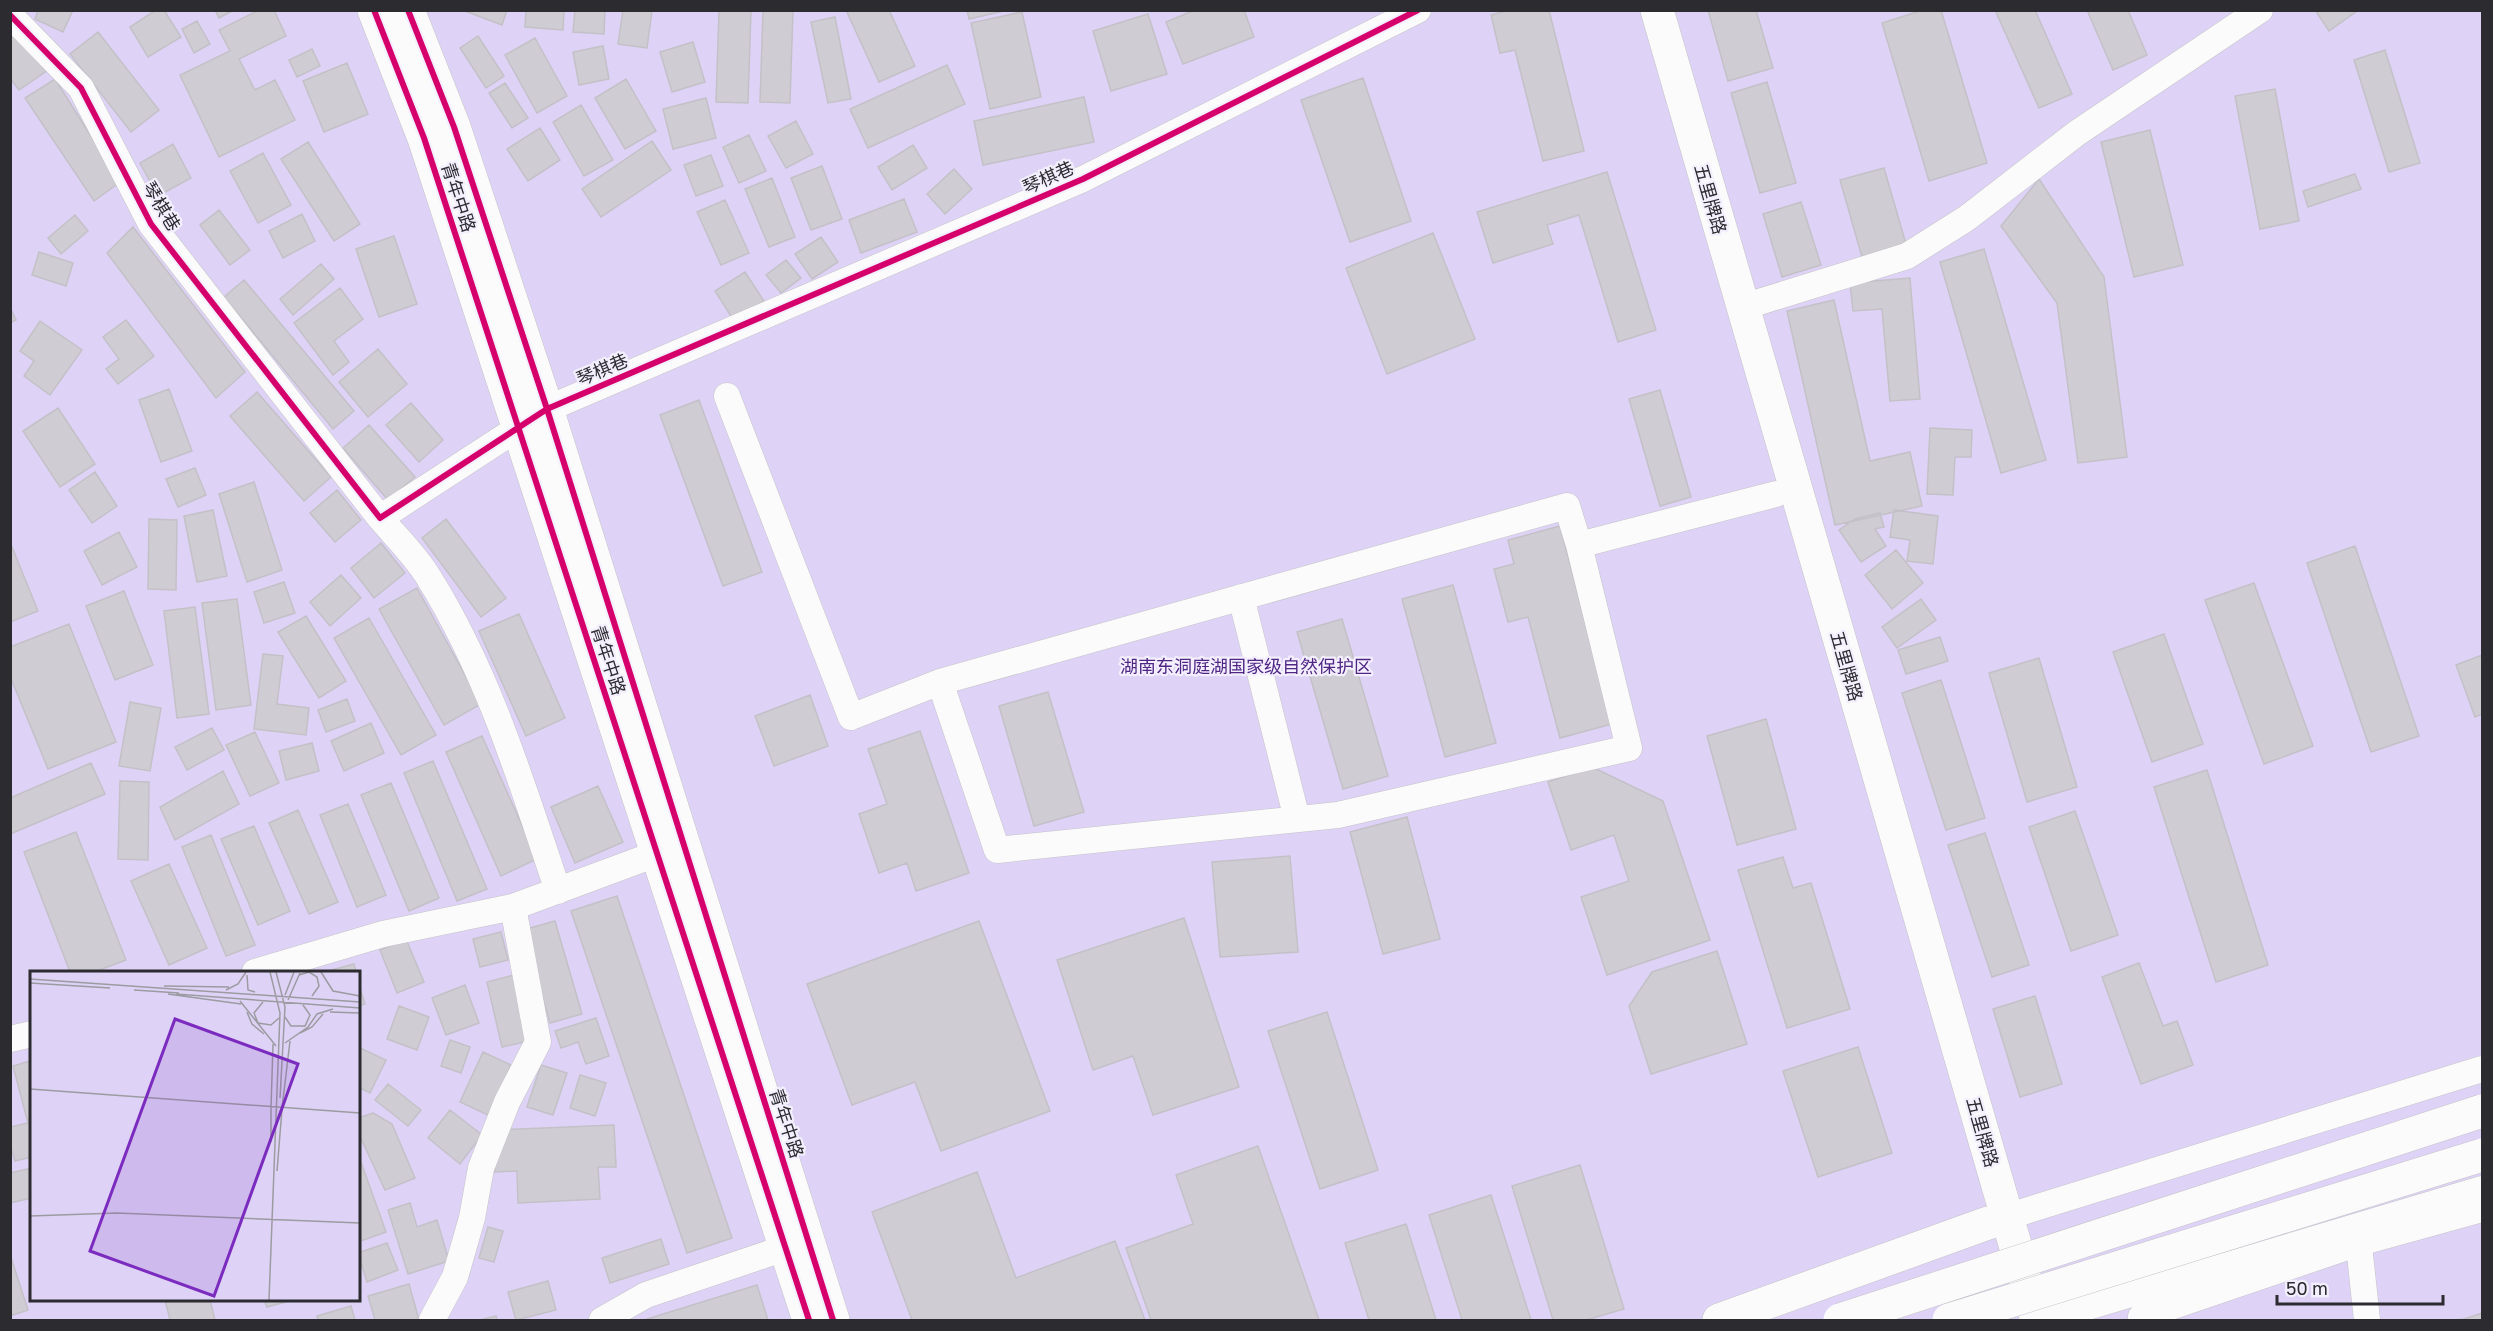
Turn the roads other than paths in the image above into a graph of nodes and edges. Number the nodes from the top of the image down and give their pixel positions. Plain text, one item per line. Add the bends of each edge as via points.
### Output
1 (374, 10) edge
2 (408, 10) edge
3 (1418, 10) edge
4 (1636, 10) edge
5 (1657, 10) edge
6 (2260, 10) edge
7 (10, 15) edge
8 (1743, 308) junction
9 (727, 396) dead end
10 (547, 409) junction
11 (518, 428) junction
12 (1776, 494) junction
13 (380, 518) junction
14 (1579, 546) junction
15 (1241, 597) junction
16 (940, 682) junction
17 (1297, 819) junction
18 (656, 854) junction
19 (558, 891) junction
20 (513, 907) junction
21 (258, 971) edge
22 (30, 1034) edge
23 (10, 1039) edge
24 (2482, 1069) edge
25 (2482, 1111) edge
26 (2482, 1155) edge
27 (2482, 1189) edge
28 (2482, 1209) edge
29 (1997, 1219) junction
30 (2358, 1235) junction
31 (785, 1248) junction
32 (2141, 1317) dead end
33 (432, 1320) edge
34 (602, 1320) edge
35 (808, 1320) edge
36 (833, 1320) edge
37 (1719, 1320) edge
38 (1840, 1320) edge
39 (1949, 1320) edge
40 (2016, 1320) edge
41 (2037, 1320) edge
42 (2044, 1320) edge
43 (2367, 1320) edge

1 - 11 main road, 青年中路 via 424,138
2 - 10 main road, 青年中路 via 454,127
3 - 10 street, 琴棋巷 via 1083,179
4 - 12 main road, 五里牌路
5 - 8 main road, 五里牌路
6 - 8 street via 2077,134 1967,218 1907,256
7 - 13 street, 琴棋巷 via 81,88 151,224
8 - 29 main road, 五里牌路
9 - 16 street via 851,717
10 - 11 street, 琴棋巷
10 - 36 main road, 青年中路
11 - 13 street, 琴棋巷
11 - 18 main road, 青年中路
12 - 14 street
12 - 29 main road, 五里牌路
13 - 19 street via 428,575 465,640 499,719
14 - 15 street via 1568,506
14 - 17 street via 1629,748 1338,815
15 - 16 street
15 - 17 street
16 - 17 street via 997,850
18 - 19 street
18 - 31 main road, 青年中路
19 - 20 street
20 - 21 street via 383,934
20 - 33 street via 538,1042 507,1102 481,1168 455,1277
22 - 23 street
24 - 29 street
25 - 38 main road, bridge
26 - 39 main road, bridge
27 - 30 street
28 - 30 street
29 - 37 main road
29 - 40 main road, 五里牌路
29 - 41 main road, 五里牌路
30 - 32 street
30 - 42 street
30 - 43 street
31 - 34 street via 646,1295
31 - 35 main road, 青年中路

